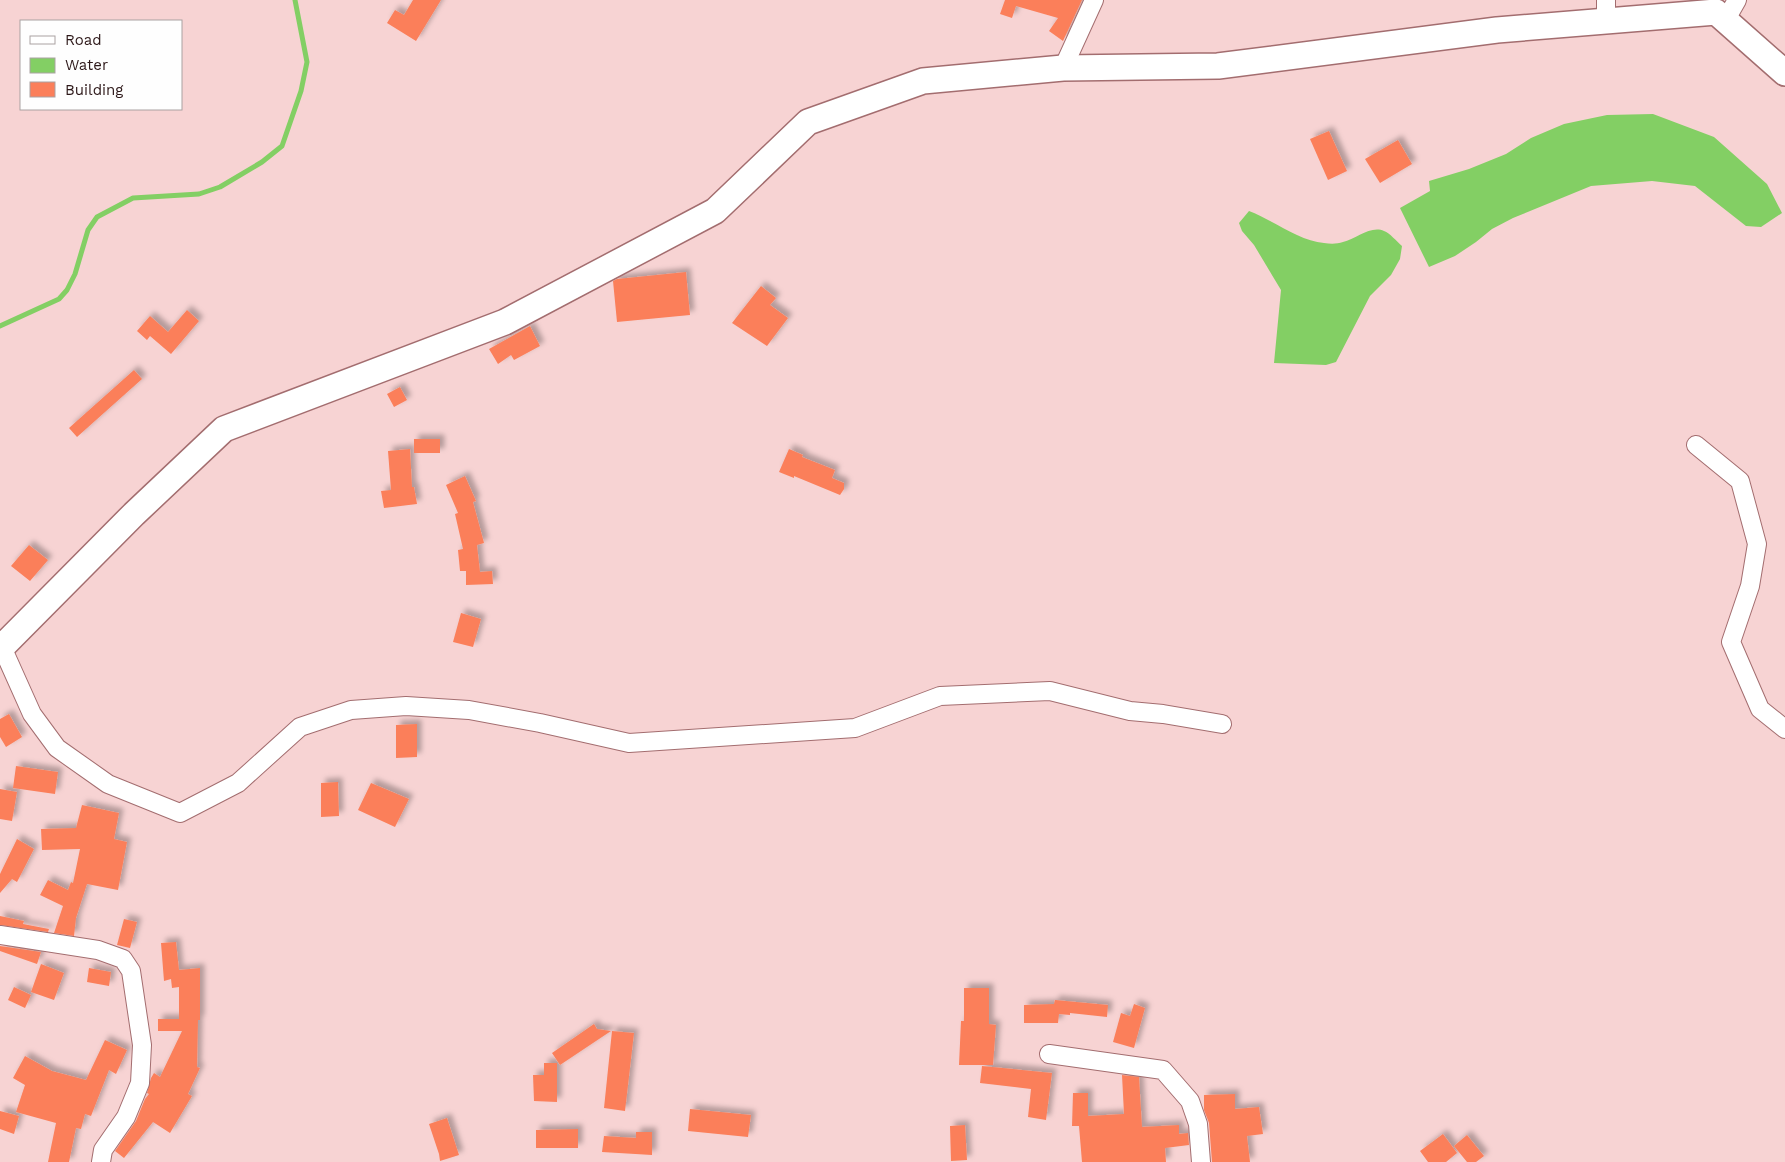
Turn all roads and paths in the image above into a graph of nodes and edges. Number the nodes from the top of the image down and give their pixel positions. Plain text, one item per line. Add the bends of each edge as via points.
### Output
1 (1094, 0) edge
2 (1731, 10) edge
3 (1606, 11) edge
4 (1063, 68) junction
5 (1785, 73) edge
6 (1696, 445) dead end
7 (1, 648) edge
8 (1222, 724) dead end
9 (1785, 729) edge
10 (0, 935) edge
11 (1049, 1054) dead end
12 (101, 1162) edge
13 (1201, 1162) edge

1 - 4 street
2 - 3 main road
2 - 5 main road
3 - 4 main road via 1497,30 1218,66
4 - 7 main road via 923,81 808,122 715,211 505,322 224,429
6 - 9 street via 1740,481 1756,544 1750,586 1731,642 1760,709
7 - 8 street via 32,714 57,748 108,784 180,813 238,783 300,727 351,710 406,706 469,710 629,743 855,728 940,696 1050,691 1130,711
10 - 12 street via 98,950 123,959 131,971 142,1045 140,1083 126,1117 103,1150
11 - 13 street via 1163,1070 1190,1101 1198,1124

